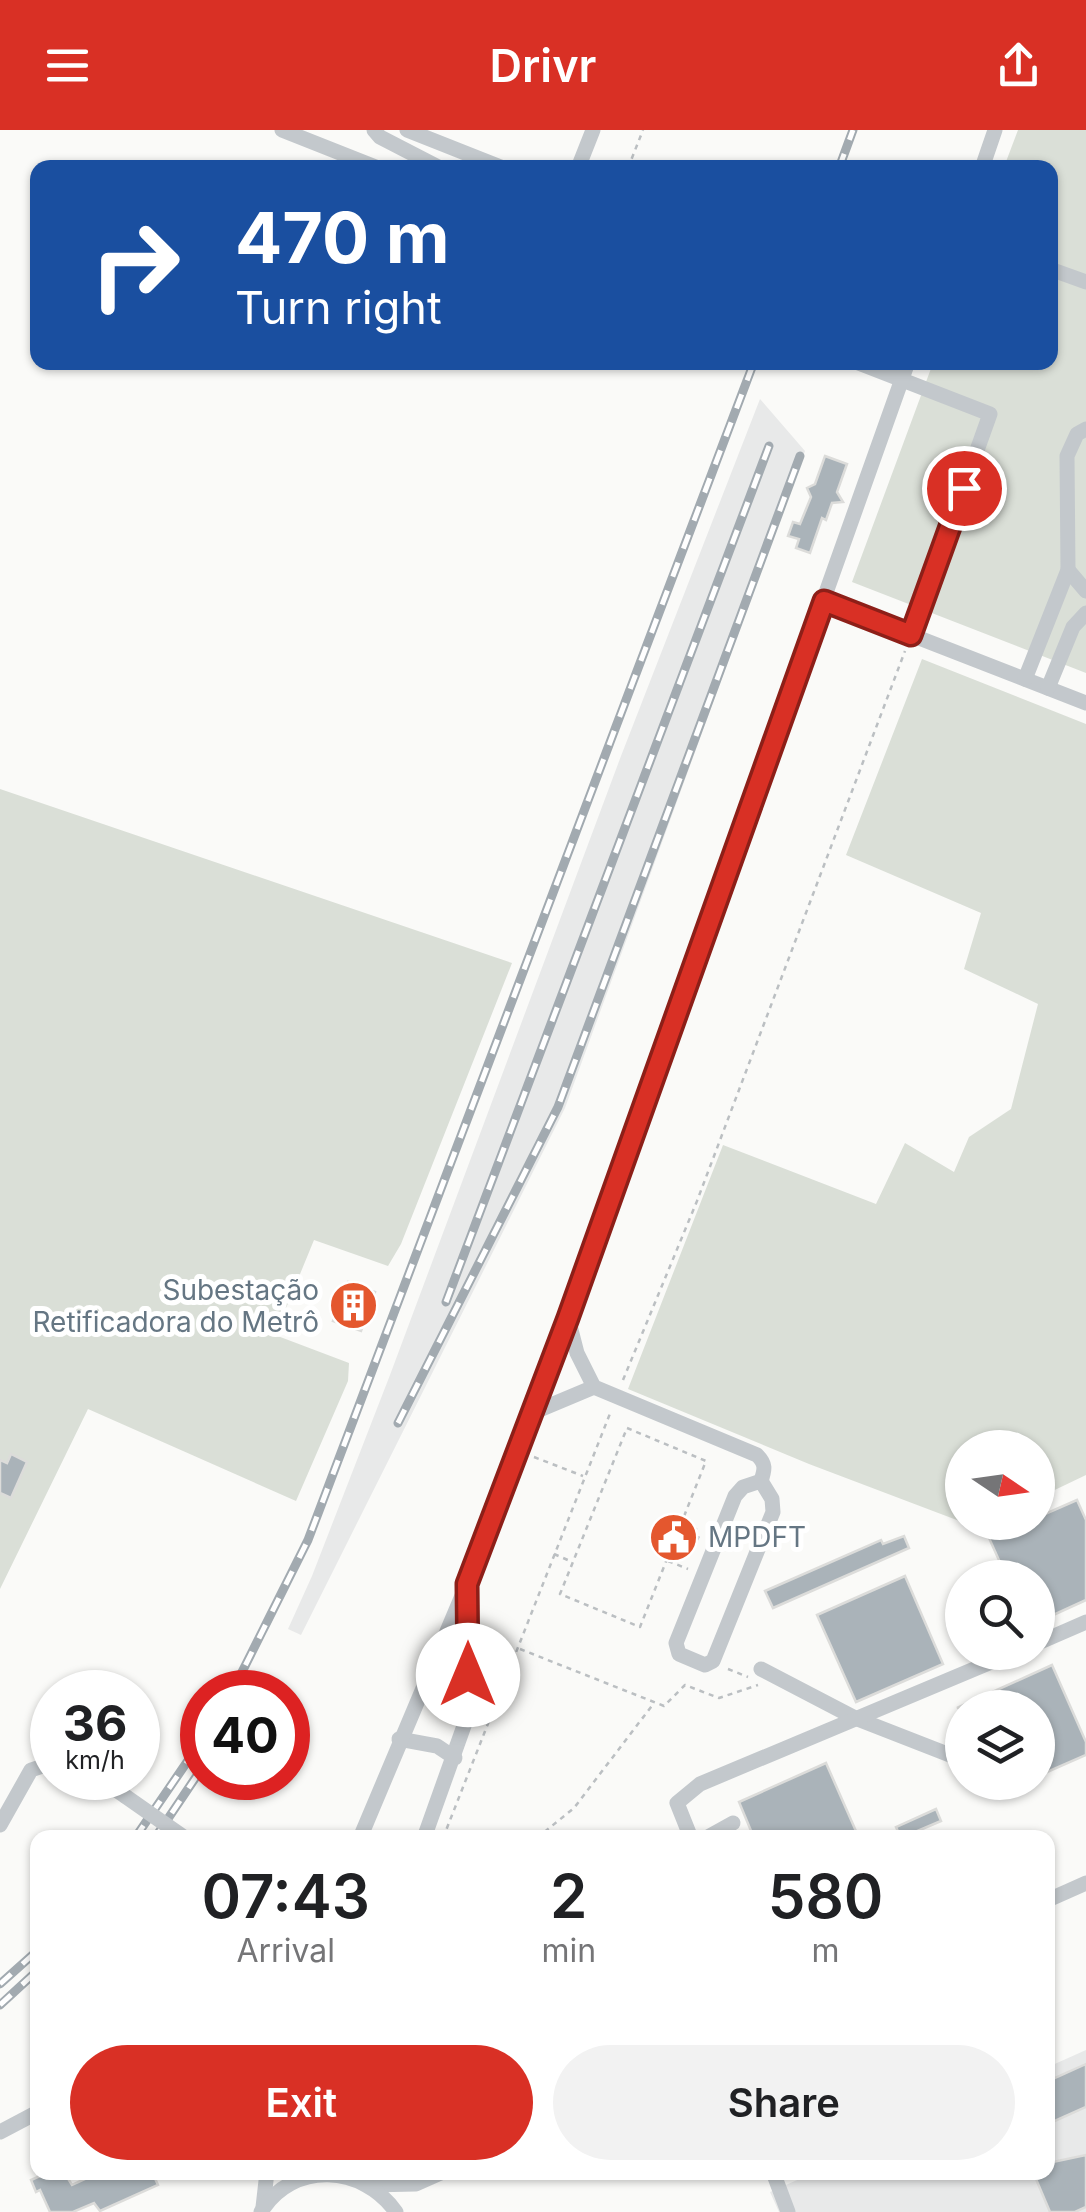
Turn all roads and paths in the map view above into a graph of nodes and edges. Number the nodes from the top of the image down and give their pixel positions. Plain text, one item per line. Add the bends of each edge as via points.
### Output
1 (282, 130) edge
2 (340, 130) edge
3 (374, 130) edge
4 (407, 130) edge
5 (593, 130) edge
6 (643, 130) edge
7 (995, 130) edge
8 (334, 149) junction
9 (359, 160) edge
10 (425, 160) edge
11 (484, 160) edge
12 (581, 160) edge
13 (631, 160) edge
14 (985, 160) edge
15 (1058, 272) edge
16 (1086, 282) edge
17 (876, 370) edge
18 (905, 370) edge
19 (902, 380) junction
20 (1086, 429) edge
21 (1068, 570) junction
22 (1086, 591) edge
23 (824, 601) junction
24 (1086, 613) edge
25 (911, 635) junction
26 (1025, 679) junction
27 (1048, 688) junction
28 (1086, 703) edge
29 (568, 1318) junction
30 (594, 1387) junction
31 (616, 1396) junction
32 (532, 1413) junction
33 (707, 1433) junction
34 (518, 1451) junction
35 (700, 1451) dead end
36 (584, 1476) junction
37 (762, 1481) junction
38 (682, 1523) junction
39 (718, 1538) junction
40 (553, 1554) junction
41 (666, 1561) junction
42 (573, 1562) junction
43 (690, 1570) dead end
44 (467, 1584) junction
45 (1086, 1622) edge
46 (1055, 1636) edge
47 (518, 1649) junction
48 (713, 1661) junction
49 (762, 1669) dead end
50 (971, 1670) edge
51 (655, 1702) junction
52 (855, 1718) junction
53 (399, 1739) junction
54 (945, 1753) edge
55 (455, 1758) junction
56 (30, 1773) edge
57 (131, 1800) edge
58 (733, 1823) dead end
59 (0, 1825) edge
60 (174, 1830) edge
61 (363, 1830) edge
62 (427, 1830) edge
63 (446, 1830) edge
64 (547, 1830) edge
65 (688, 1830) edge
66 (720, 1830) edge
67 (1086, 1883) edge
68 (1055, 1897) edge
69 (30, 2116) edge
70 (0, 2132) edge
71 (266, 2180) edge
72 (297, 2180) edge
73 (357, 2180) edge
74 (425, 2180) edge
75 (776, 2180) edge
76 (416, 2184) junction
77 (370, 2185) junction
78 (262, 2209) edge
79 (399, 2212) edge
80 (788, 2212) edge

1 - 8 street
2 - 8 street
3 - 10 street
4 - 11 street
5 - 12 street
6 - 13 path
7 - 14 street
8 - 9 street
15 - 16 street
17 - 19 street
18 - 19 street
19 - 23 street
19 - 25 street via 990,414
20 - 21 street via 1067,456
21 - 22 street
21 - 26 street
23 - 25 street
23 - 29 street
24 - 27 street via 1073,627
25 - 26 street
25 - 31 path via 697,1202
26 - 27 street
27 - 28 street
29 - 30 street
29 - 32 street
30 - 31 street
30 - 32 street
31 - 33 street
31 - 36 path
32 - 34 street
33 - 35 street
33 - 37 street via 764,1461
34 - 36 path
34 - 44 street
36 - 40 path
37 - 39 street via 735,1496
37 - 48 street via 773,1512
38 - 39 path via 696,1529 692,1550 699,1531
38 - 41 path
38 - 42 path via 706,1460 626,1428
39 - 48 street via 676,1649 705,1665
40 - 42 path
40 - 47 path
41 - 42 path via 640,1626 560,1594
41 - 43 path
44 - 53 street
44 - 55 street via 468,1706
45 - 46 street
47 - 51 path
47 - 63 path
48 - 51 path via 764,1682 719,1698 685,1685 664,1706
49 - 52 street
50 - 52 street
51 - 64 path via 574,1808
52 - 54 street
52 - 65 street via 700,1784 677,1803
53 - 55 street via 437,1746
53 - 61 street
55 - 62 street
56 - 59 street
57 - 60 street, bridge
58 - 66 street
67 - 68 street
69 - 70 street
71 - 78 street
72 - 78 street
73 - 77 street
74 - 76 street
75 - 80 street
76 - 77 street
76 - 79 street
77 - 79 street

